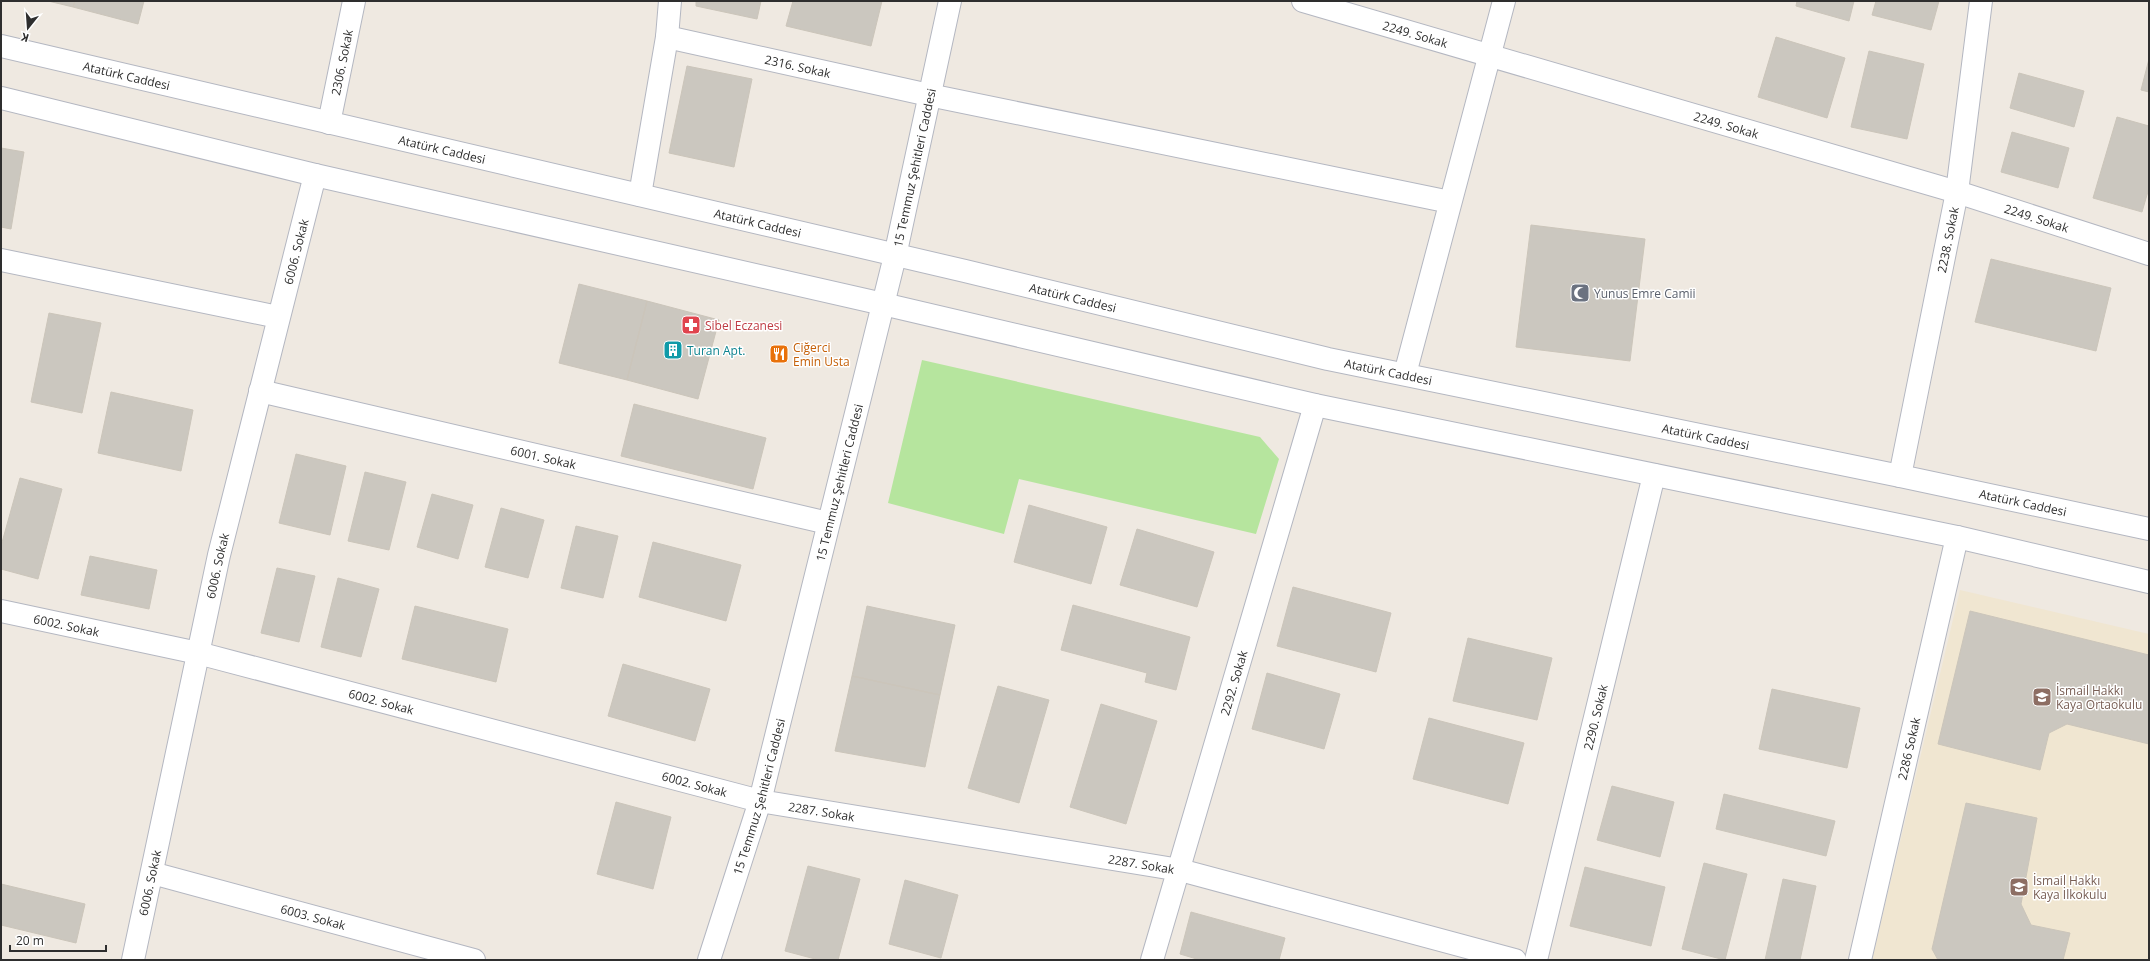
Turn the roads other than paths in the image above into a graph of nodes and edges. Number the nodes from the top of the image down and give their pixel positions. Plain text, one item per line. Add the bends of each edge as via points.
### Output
1 (354, 1) edge
2 (670, 1) edge
3 (950, 1) edge
4 (1302, 1) edge
5 (1504, 1) edge
6 (1981, 1) edge
7 (667, 37) junction
8 (1, 46) edge
9 (1491, 56) junction
10 (929, 95) junction
11 (1, 98) edge
12 (328, 123) junction
13 (315, 175) junction
14 (1957, 192) junction
15 (640, 195) junction
16 (1450, 202) junction
17 (2149, 254) edge
18 (895, 256) junction
19 (1, 260) edge
20 (883, 304) junction
21 (278, 317) junction
22 (1405, 374) junction
23 (260, 391) junction
24 (1315, 405) junction
25 (1654, 475) junction
26 (1900, 476) junction
27 (828, 523) junction
28 (2149, 529) edge
29 (1957, 537) junction
30 (2149, 582) edge
31 (1, 611) edge
32 (198, 653) junction
33 (760, 801) junction
34 (1180, 870) junction
35 (152, 873) junction
36 (133, 960) edge
37 (474, 960) edge
38 (709, 960) edge
39 (1152, 960) edge
40 (1514, 960) edge
41 (1536, 960) edge
42 (1860, 960) edge

1 - 12 street, 2306. Sokak
2 - 7 street
3 - 10 street, 15 Temmuz Şehitleri Caddesi
4 - 9 street, 2249. Sokak
5 - 9 street
6 - 14 street, 2238. Sokak
7 - 10 street, 2316. Sokak
7 - 15 street
8 - 12 street, Atatürk Caddesi
9 - 14 street, 2249. Sokak
9 - 16 street
10 - 16 street, 2316. Sokak
10 - 18 street, 15 Temmuz Şehitleri Caddesi
11 - 13 street
12 - 15 street, Atatürk Caddesi
13 - 20 street
13 - 21 street, 6006. Sokak
14 - 17 street, 2249. Sokak
14 - 26 street, 2238. Sokak
15 - 18 street, Atatürk Caddesi
16 - 22 street
18 - 20 street, 15 Temmuz Şehitleri Caddesi
18 - 22 street, Atatürk Caddesi
19 - 21 street
20 - 24 street
20 - 27 street, 15 Temmuz Şehitleri Caddesi
21 - 23 street, 6006. Sokak
22 - 26 street, Atatürk Caddesi
23 - 27 street, 6001. Sokak
23 - 32 street, 6006. Sokak via 219,555
24 - 25 street
24 - 34 street, 2292. Sokak
25 - 29 street
25 - 41 street, 2290. Sokak
26 - 28 street, Atatürk Caddesi
27 - 33 street, 15 Temmuz Şehitleri Caddesi
29 - 30 street
29 - 42 street, 2286 Sokak
31 - 32 street, 6002. Sokak
32 - 33 street, 6002. Sokak
32 - 35 street, 6006. Sokak
33 - 34 street, 2287. Sokak
33 - 38 street, 15 Temmuz Şehitleri Caddesi
34 - 39 street, 2292. Sokak
34 - 40 street, 2287. Sokak
35 - 36 street, 6006. Sokak
35 - 37 street, 6003. Sokak

